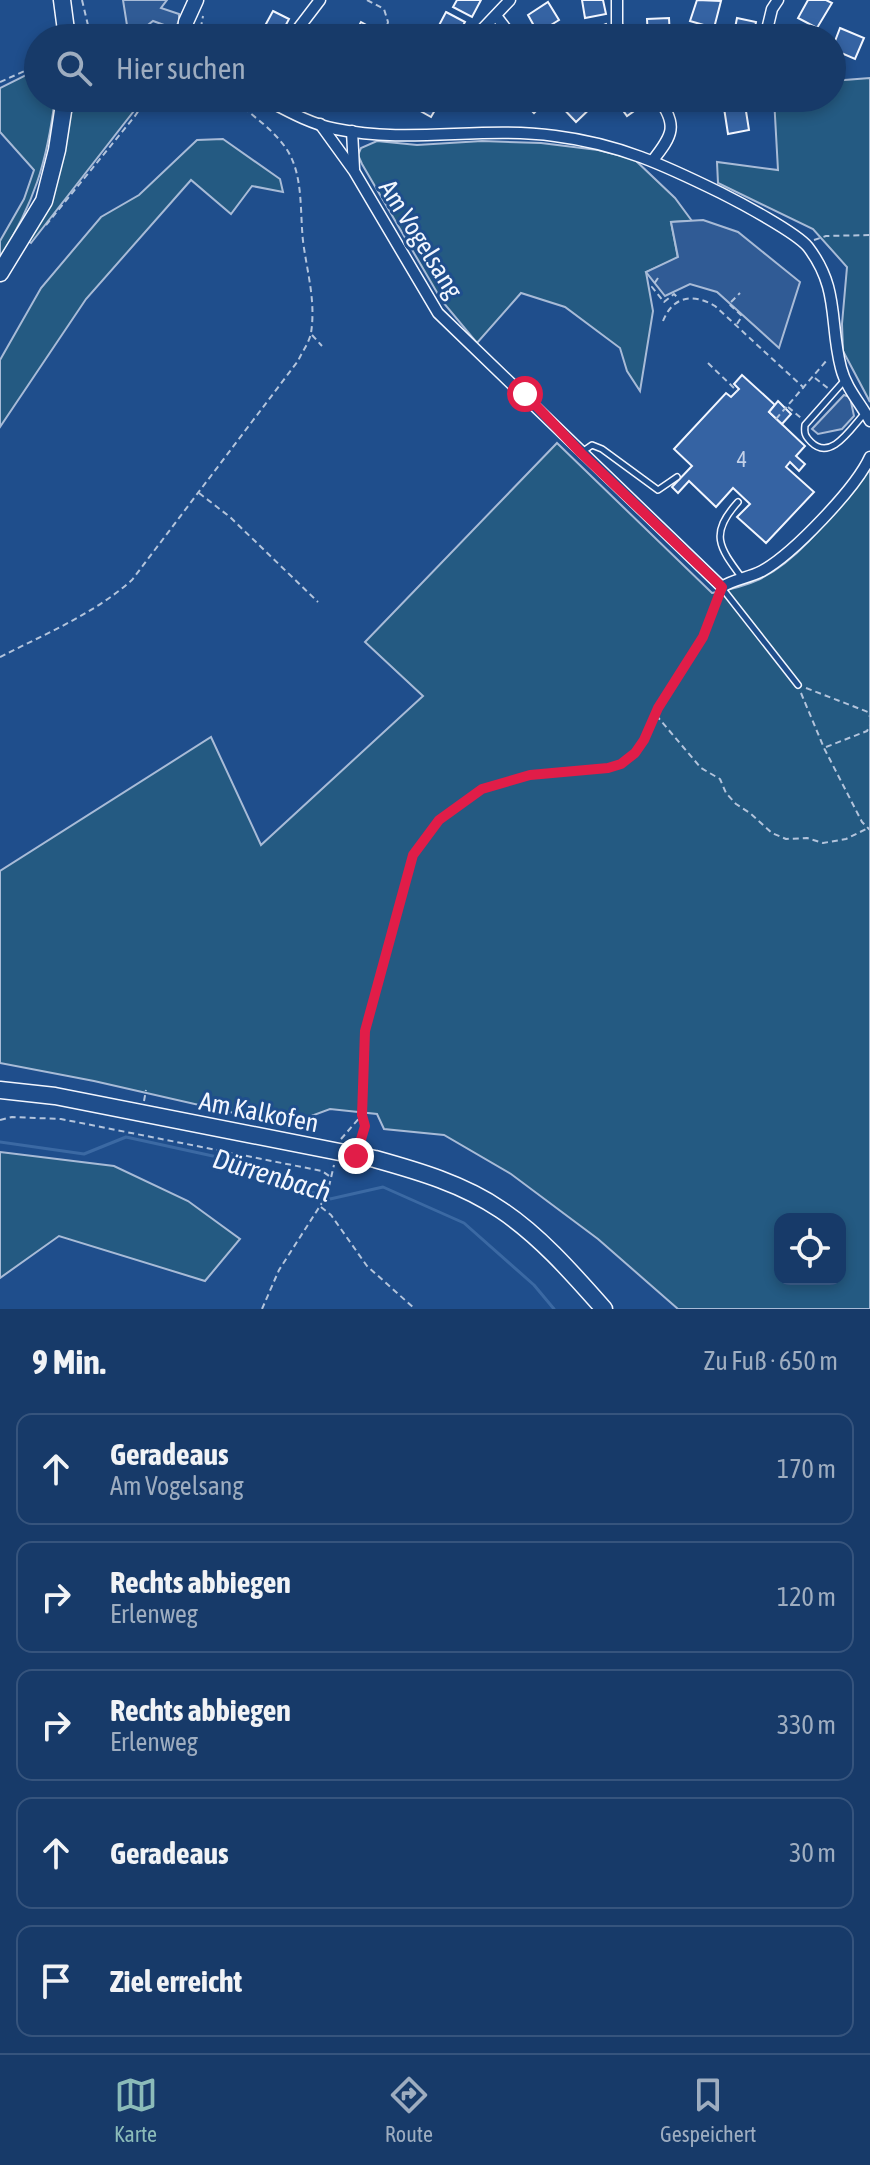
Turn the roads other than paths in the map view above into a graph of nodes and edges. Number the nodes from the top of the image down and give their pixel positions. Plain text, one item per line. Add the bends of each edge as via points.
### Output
1 (62, 0) edge
2 (320, 0) edge
3 (510, 0) edge
4 (617, 0) edge
5 (778, 0) edge
6 (200, 5) edge
7 (497, 17) junction
8 (65, 24) edge
9 (186, 24) edge
10 (302, 24) edge
11 (489, 24) edge
12 (502, 24) edge
13 (617, 24) edge
14 (768, 24) edge
15 (63, 112) edge
16 (294, 112) edge
17 (668, 112) edge
18 (320, 124) junction
19 (352, 131) junction
20 (653, 160) junction
21 (354, 171) junction
22 (0, 273) edge
23 (844, 380) junction
24 (868, 417) edge
25 (581, 453) junction
26 (870, 457) edge
27 (677, 477) dead end
28 (738, 502) dead end
29 (743, 579) junction
30 (722, 587) junction
31 (798, 685) road end
32 (0, 1090) edge
33 (604, 1309) edge

1 - 8 main road
2 - 10 street
3 - 7 street
4 - 13 street
5 - 14 street
6 - 9 street
7 - 11 street
7 - 12 street
15 - 22 main road via 44,201
16 - 18 street, Am Vogelsang
17 - 20 street via 668,141
18 - 19 street, Am Vogelsang
18 - 21 street, Am Vogelsang
19 - 20 street, Am Vogelsang via 400,137 543,135
19 - 21 street, Am Vogelsang
20 - 23 street, Am Vogelsang via 741,202 806,244 825,271
21 - 25 street, Am Vogelsang via 438,313
23 - 24 street, Am Vogelsang
23 - 24 lane via 807,423 806,438 825,450
25 - 27 lane via 592,445 602,449 658,490
25 - 30 street, Am Vogelsang
26 - 29 street via 854,482 783,557
28 - 29 lane via 723,519 721,537 723,553
29 - 30 street
30 - 31 lane
32 - 33 main road, Am Kalkofen via 55,1096 420,1172 501,1210 537,1239

